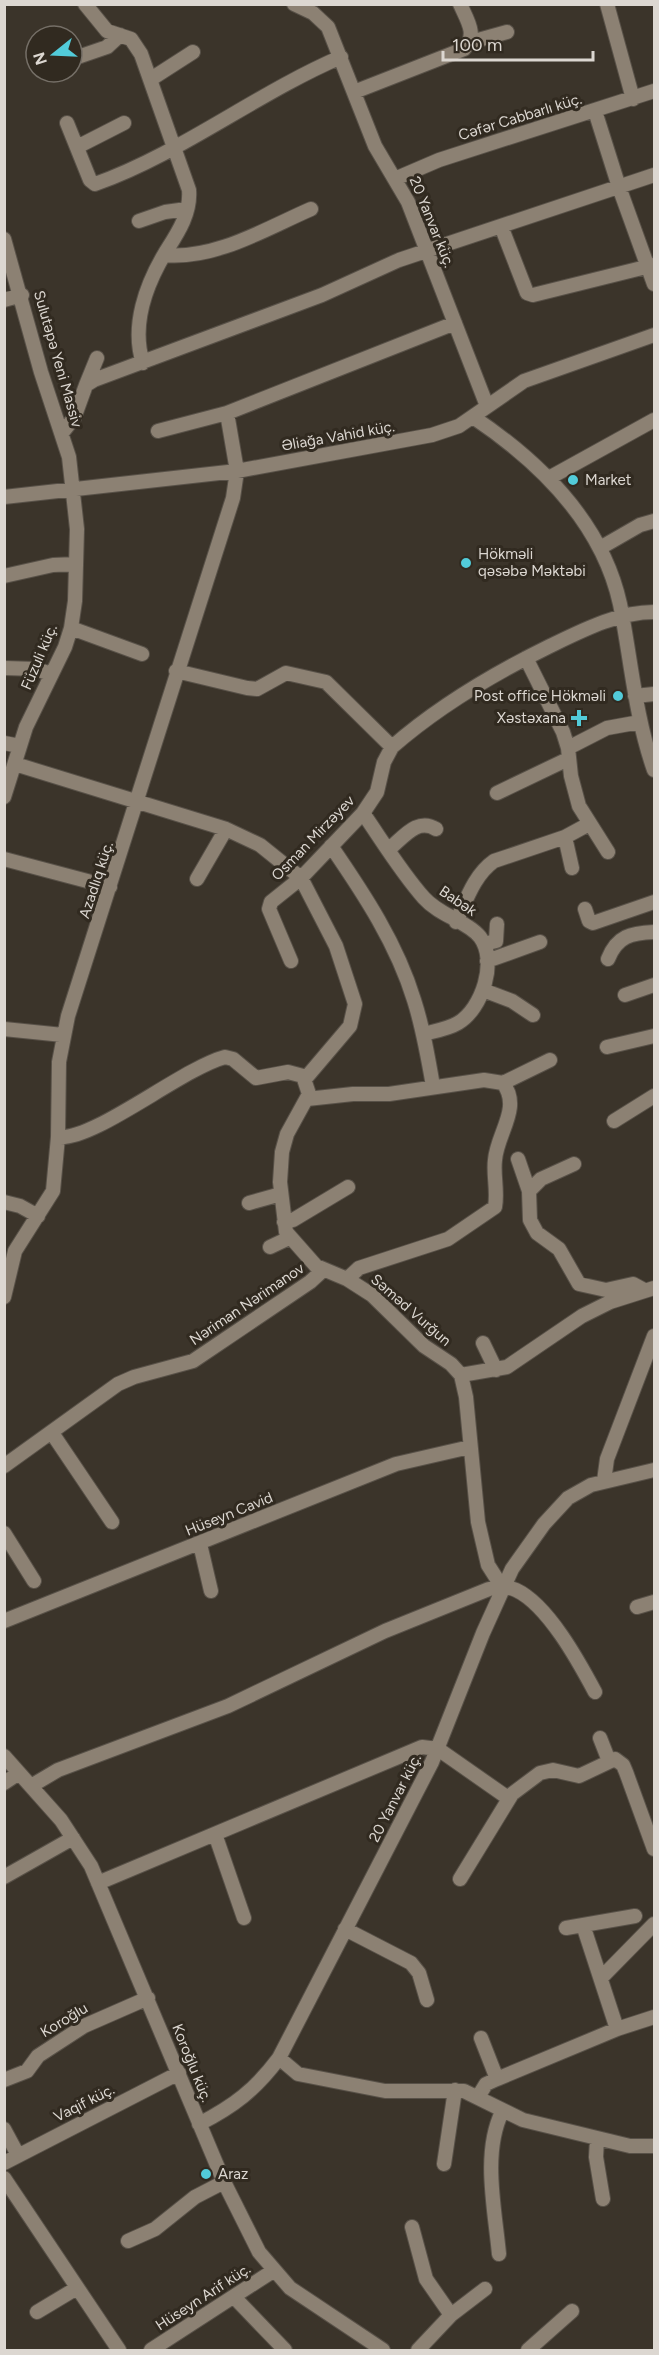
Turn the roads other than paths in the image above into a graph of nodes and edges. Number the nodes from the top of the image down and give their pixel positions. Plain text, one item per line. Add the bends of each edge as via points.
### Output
1 (86, 4) edge
2 (460, 4) edge
3 (607, 4) edge
4 (302, 6) edge
5 (507, 32) dead end
6 (120, 35) junction
7 (471, 42) junction
8 (193, 52) dead end
9 (84, 55) edge
10 (341, 57) junction
11 (151, 79) junction
12 (654, 91) edge
13 (354, 92) junction
14 (633, 99) junction
15 (595, 111) junction
16 (67, 123) dead end
17 (124, 123) dead end
18 (77, 147) junction
19 (173, 147) junction
20 (654, 175) edge
21 (397, 178) junction
22 (619, 187) junction
23 (187, 209) junction
24 (311, 209) dead end
25 (139, 221) dead end
26 (501, 226) junction
27 (4, 239) edge
28 (426, 249) junction
29 (164, 255) junction
30 (651, 266) edge
31 (654, 284) edge
32 (22, 295) junction
33 (4, 300) edge
34 (454, 323) junction
35 (654, 335) edge
36 (97, 358) dead end
37 (143, 363) junction
38 (86, 385) junction
39 (487, 406) junction
40 (227, 413) junction
41 (473, 417) junction
42 (654, 420) edge
43 (158, 431) dead end
44 (62, 433) junction
45 (237, 471) junction
46 (549, 478) junction
47 (74, 490) junction
48 (4, 498) edge
49 (654, 521) edge
50 (600, 548) junction
51 (76, 564) junction
52 (4, 576) edge
53 (654, 612) edge
54 (622, 617) junction
55 (71, 628) junction
56 (142, 654) dead end
57 (526, 658) junction
58 (4, 668) edge
59 (176, 671) junction
60 (51, 674) junction
61 (654, 694) edge
62 (635, 696) junction
63 (640, 722) junction
64 (4, 743) edge
65 (20, 746) junction
66 (392, 747) junction
67 (568, 754) junction
68 (15, 764) junction
69 (654, 770) edge
70 (497, 794) dead end
71 (4, 797) edge
72 (138, 800) junction
73 (363, 813) junction
74 (589, 824) junction
75 (226, 829) junction
76 (436, 829) dead end
77 (566, 837) junction
78 (331, 846) junction
79 (388, 850) junction
80 (608, 852) dead end
81 (4, 859) edge
82 (572, 868) dead end
83 (301, 878) junction
84 (197, 879) dead end
85 (110, 887) junction
86 (654, 902) edge
87 (585, 909) dead end
88 (456, 922) junction
89 (497, 924) dead end
90 (654, 932) edge
91 (540, 942) dead end
92 (484, 944) junction
93 (608, 959) dead end
94 (291, 961) dead end
95 (487, 961) junction
96 (654, 985) edge
97 (483, 990) junction
98 (625, 995) dead end
99 (533, 1015) dead end
100 (4, 1029) edge
101 (423, 1034) junction
102 (63, 1035) junction
103 (654, 1036) edge
104 (607, 1047) dead end
105 (550, 1060) dead end
106 (305, 1079) junction
107 (503, 1083) junction
108 (433, 1086) junction
109 (654, 1096) edge
110 (308, 1099) junction
111 (614, 1121) dead end
112 (58, 1137) junction
113 (518, 1159) dead end
114 (574, 1164) dead end
115 (348, 1187) dead end
116 (529, 1191) junction
117 (281, 1194) junction
118 (4, 1202) edge
119 (249, 1203) dead end
120 (38, 1216) junction
121 (284, 1222) junction
122 (289, 1238) junction
123 (270, 1247) dead end
124 (322, 1271) junction
125 (347, 1279) junction
126 (649, 1289) edge
127 (608, 1296) junction
128 (4, 1297) edge
129 (654, 1336) edge
130 (483, 1343) dead end
131 (496, 1370) junction
132 (461, 1375) junction
133 (52, 1433) junction
134 (470, 1447) junction
135 (4, 1467) edge
136 (654, 1470) edge
137 (604, 1481) junction
138 (112, 1522) dead end
139 (4, 1533) edge
140 (200, 1544) junction
141 (34, 1581) dead end
142 (502, 1587) junction
143 (211, 1591) dead end
144 (654, 1602) edge
145 (637, 1607) dead end
146 (4, 1621) edge
147 (595, 1692) dead end
148 (600, 1738) dead end
149 (438, 1749) junction
150 (4, 1756) edge
151 (609, 1761) junction
152 (19, 1773) junction
153 (4, 1783) edge
154 (31, 1786) junction
155 (508, 1798) junction
156 (215, 1834) junction
157 (73, 1838) junction
158 (654, 1848) edge
159 (4, 1877) edge
160 (460, 1880) dead end
161 (99, 1882) junction
162 (635, 1916) dead end
163 (244, 1918) dead end
164 (654, 1924) edge
165 (583, 1925) junction
166 (566, 1928) dead end
167 (345, 1929) junction
168 (602, 1977) junction
169 (148, 1998) junction
170 (427, 2000) dead end
171 (654, 2017) edge
172 (617, 2029) junction
173 (481, 2038) dead end
174 (279, 2058) junction
175 (178, 2073) junction
176 (497, 2079) junction
177 (4, 2080) edge
178 (455, 2090) junction
179 (478, 2097) junction
180 (502, 2112) junction
181 (199, 2124) junction
182 (4, 2129) edge
183 (597, 2139) junction
184 (654, 2146) edge
185 (18, 2155) junction
186 (4, 2163) edge
187 (444, 2164) dead end
188 (4, 2178) edge
189 (224, 2182) junction
190 (603, 2199) dead end
191 (412, 2227) dead end
192 (128, 2241) dead end
193 (499, 2254) dead end
194 (273, 2271) junction
195 (77, 2288) junction
196 (485, 2289) dead end
197 (234, 2297) junction
198 (572, 2311) dead end
199 (37, 2312) dead end
200 (451, 2315) junction
201 (118, 2350) edge
202 (151, 2350) edge
203 (285, 2350) edge
204 (383, 2350) edge
205 (418, 2350) edge
206 (528, 2350) edge

1 - 6 street via 107,31
2 - 7 street via 469,24
3 - 14 street
4 - 10 street, 20 Yanvar küç. via 328,27
5 - 7 street
6 - 9 street via 107,47
6 - 11 street via 135,44
7 - 13 street via 455,54
8 - 11 street
10 - 13 street, 20 Yanvar küç.
10 - 19 street via 286,83
11 - 19 street
12 - 14 street, Cəfər Cabbarlı küç.
13 - 21 street, 20 Yanvar küç. via 380,157
14 - 15 street, Cəfər Cabbarlı küç.
15 - 21 street, Cəfər Cabbarlı küç. via 439,160
15 - 22 street
16 - 18 street
17 - 18 street
18 - 19 street via 95,184
19 - 23 street via 189,190
20 - 22 street
21 - 28 street, 20 Yanvar küç.
22 - 26 street
22 - 30 street
23 - 25 street
23 - 29 street via 178,234
24 - 29 street via 213,250
26 - 28 street
26 - 30 street via 526,293 533,295
27 - 32 street, Sulutəpə Yeni Massiv
28 - 34 street, 20 Yanvar küç.
28 - 37 street via 322,295
29 - 37 street via 137,329
30 - 31 street
32 - 33 street
32 - 44 street, Sulutəpə Yeni Massiv via 41,372
34 - 39 street, 20 Yanvar küç.
34 - 40 street
35 - 39 street, Əliağa Vahid küç. via 545,372
36 - 38 street
37 - 38 street
38 - 44 street via 74,418
39 - 41 street, Əliağa Vahid küç.
40 - 43 street
40 - 45 street, Azadlıq küç.
41 - 45 street, Əliağa Vahid küç. via 452,429 420,438
41 - 46 street via 520,450
42 - 46 street
44 - 47 street, Sulutəpə Yeni Massiv
45 - 47 street, Əliağa Vahid küç.
45 - 59 street, Azadlıq küç. via 233,498
46 - 50 street
47 - 48 street, Əliağa Vahid küç.
47 - 51 street, Füzuli küç.
49 - 50 street
50 - 54 street
51 - 52 street
51 - 55 street, Füzuli küç.
53 - 54 street
54 - 57 street
54 - 62 street
55 - 56 street
55 - 60 street, Füzuli küç.
57 - 66 street via 471,687
57 - 67 street via 556,715
58 - 60 street via 36,669
59 - 66 street via 257,689 285,673 326,682
59 - 72 street, Azadlıq küç.
60 - 65 street, Füzuli küç.
61 - 62 street
62 - 63 street
63 - 67 street via 607,729
63 - 69 street
64 - 65 street
65 - 68 street, Füzuli küç.
66 - 73 street, Osman Mirzəyev via 377,792
67 - 70 street
67 - 74 street via 575,791
68 - 71 street, Füzuli küç.
68 - 72 street
72 - 75 street
72 - 85 street, Azadlıq küç.
73 - 78 street, Osman Mirzəyev
73 - 79 street, Babək
74 - 77 street
74 - 80 street
75 - 83 street via 260,845
75 - 84 street
76 - 79 street via 420,823
77 - 82 street
77 - 88 street via 486,867
78 - 83 street, Osman Mirzəyev
78 - 101 street via 365,894 396,956
79 - 88 street, Babək via 431,906
81 - 85 street
83 - 94 street, Osman Mirzəyev via 271,902 269,909
83 - 106 street via 336,946 355,1004 350,1026
85 - 102 street, Azadlıq küç.
86 - 87 street via 593,923
88 - 92 street, Babək via 470,929
89 - 92 street via 496,941
90 - 93 street via 622,938 613,946
91 - 95 street
92 - 95 street
95 - 97 street
96 - 98 street
97 - 99 street via 512,1001
97 - 101 street via 460,1022
100 - 102 street
101 - 108 street
102 - 112 street, Azadlıq küç.
103 - 104 street
105 - 107 street
106 - 110 street
106 - 112 street via 294,1071 256,1078 225,1057 88,1130 67,1138
107 - 108 street via 484,1080
107 - 125 street via 508,1090 510,1111 496,1150 495,1207 448,1239 358,1268
108 - 110 street via 389,1094
109 - 111 street
110 - 117 street, Səməd Vurğun via 284,1143
112 - 120 street, Azadlıq küç. via 53,1191
113 - 116 street
114 - 116 street via 541,1179
115 - 121 street
116 - 127 street via 530,1220 537,1233 559,1249 579,1284
117 - 119 street
117 - 121 street, Səməd Vurğun
118 - 120 street
120 - 128 street, Azadlıq küç. via 15,1251
121 - 122 street, Səməd Vurğun
122 - 123 street
122 - 124 street, Səməd Vurğun
124 - 125 street, Səməd Vurğun
124 - 133 street, Nəriman Nərimanov via 201,1356 118,1384
125 - 132 street, Səməd Vurğun via 372,1296
126 - 127 street via 633,1284
127 - 131 street via 515,1362
129 - 137 street via 607,1459
130 - 131 street
131 - 132 street
132 - 134 street
133 - 135 street, Nəriman Nərimanov
133 - 138 street
134 - 140 street, Hüseyn Cavid via 396,1464
134 - 142 street via 484,1552
136 - 137 street, 20 Yanvar küç.
137 - 142 street, 20 Yanvar küç. via 577,1492 556,1509
139 - 141 street
140 - 143 street
140 - 146 street, Hüseyn Cavid
142 - 147 street via 516,1590 550,1620
142 - 149 street, 20 Yanvar küç.
142 - 154 street via 385,1632 228,1706 58,1770
144 - 145 street
148 - 151 street
149 - 155 street
149 - 156 street via 422,1747
149 - 167 street, 20 Yanvar küç.
150 - 152 street, Koroğlu küç.
151 - 155 street via 579,1776 553,1770 540,1773
151 - 158 street via 623,1765
152 - 153 street
152 - 154 street, Koroğlu küç.
154 - 157 street, Koroğlu küç.
155 - 160 street
156 - 161 street
156 - 163 street
157 - 159 street
157 - 161 street, Koroğlu küç.
161 - 169 street, Koroğlu küç.
162 - 165 street
164 - 168 street
165 - 166 street
165 - 168 street
167 - 170 street via 411,1963 419,1973
167 - 174 street, 20 Yanvar küç.
168 - 172 street
169 - 175 street, Koroğlu küç.
169 - 177 street, Koroğlu via 84,2026 38,2056 27,2071
171 - 172 street
172 - 176 street
173 - 176 street
174 - 178 street via 298,2074 385,2091
174 - 181 street, 20 Yanvar küç. via 246,2096
175 - 181 street, Koroğlu küç.
175 - 185 street, Vaqif küç.
176 - 179 street via 486,2084
178 - 179 street
178 - 187 street
179 - 180 street
180 - 183 street
180 - 193 street via 494,2136 492,2173
181 - 189 street, Koroğlu küç.
182 - 185 street
183 - 184 street
183 - 190 street
185 - 186 street, Vaqif küç.
188 - 195 street
189 - 192 street via 195,2197 155,2229
189 - 194 street, Koroğlu küç. via 251,2239
191 - 200 street via 426,2279
194 - 197 street, Hüseyn Arif küç.
194 - 204 street, Koroğlu küç. via 307,2301
195 - 199 street
195 - 201 street
196 - 200 street
197 - 202 street, Hüseyn Arif küç.
197 - 203 street
198 - 206 street
200 - 205 street

